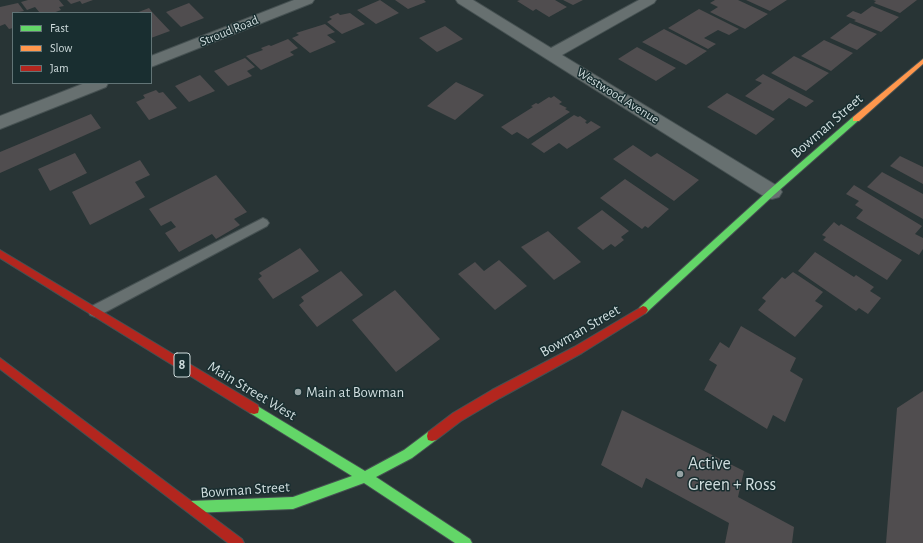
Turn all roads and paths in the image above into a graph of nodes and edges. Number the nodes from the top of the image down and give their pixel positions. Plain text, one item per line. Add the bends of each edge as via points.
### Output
1 (307, 0) edge
2 (463, 0) edge
3 (649, 0) edge
4 (552, 54) junction
5 (923, 61) edge
6 (152, 62) edge
7 (98, 84) edge
8 (0, 123) edge
9 (772, 192) junction
10 (263, 223) dead end
11 (0, 254) edge
12 (95, 311) junction
13 (0, 363) edge
14 (365, 477) junction
15 (190, 507) junction
16 (238, 543) edge
17 (466, 543) edge

1 - 6 street, Stroud Road
2 - 4 street, Westwood Avenue
3 - 4 street
4 - 9 street, Westwood Avenue
5 - 9 street, Bowman Street
7 - 8 street
9 - 14 street, Bowman Street via 643,310 578,350 470,410 408,454
10 - 12 lane
11 - 12 street, Main Street West / 8
12 - 14 street, Main Street West / 8
13 - 15 street
14 - 15 street, Bowman Street via 292,503
14 - 17 street, Main Street West / 8
15 - 16 street

